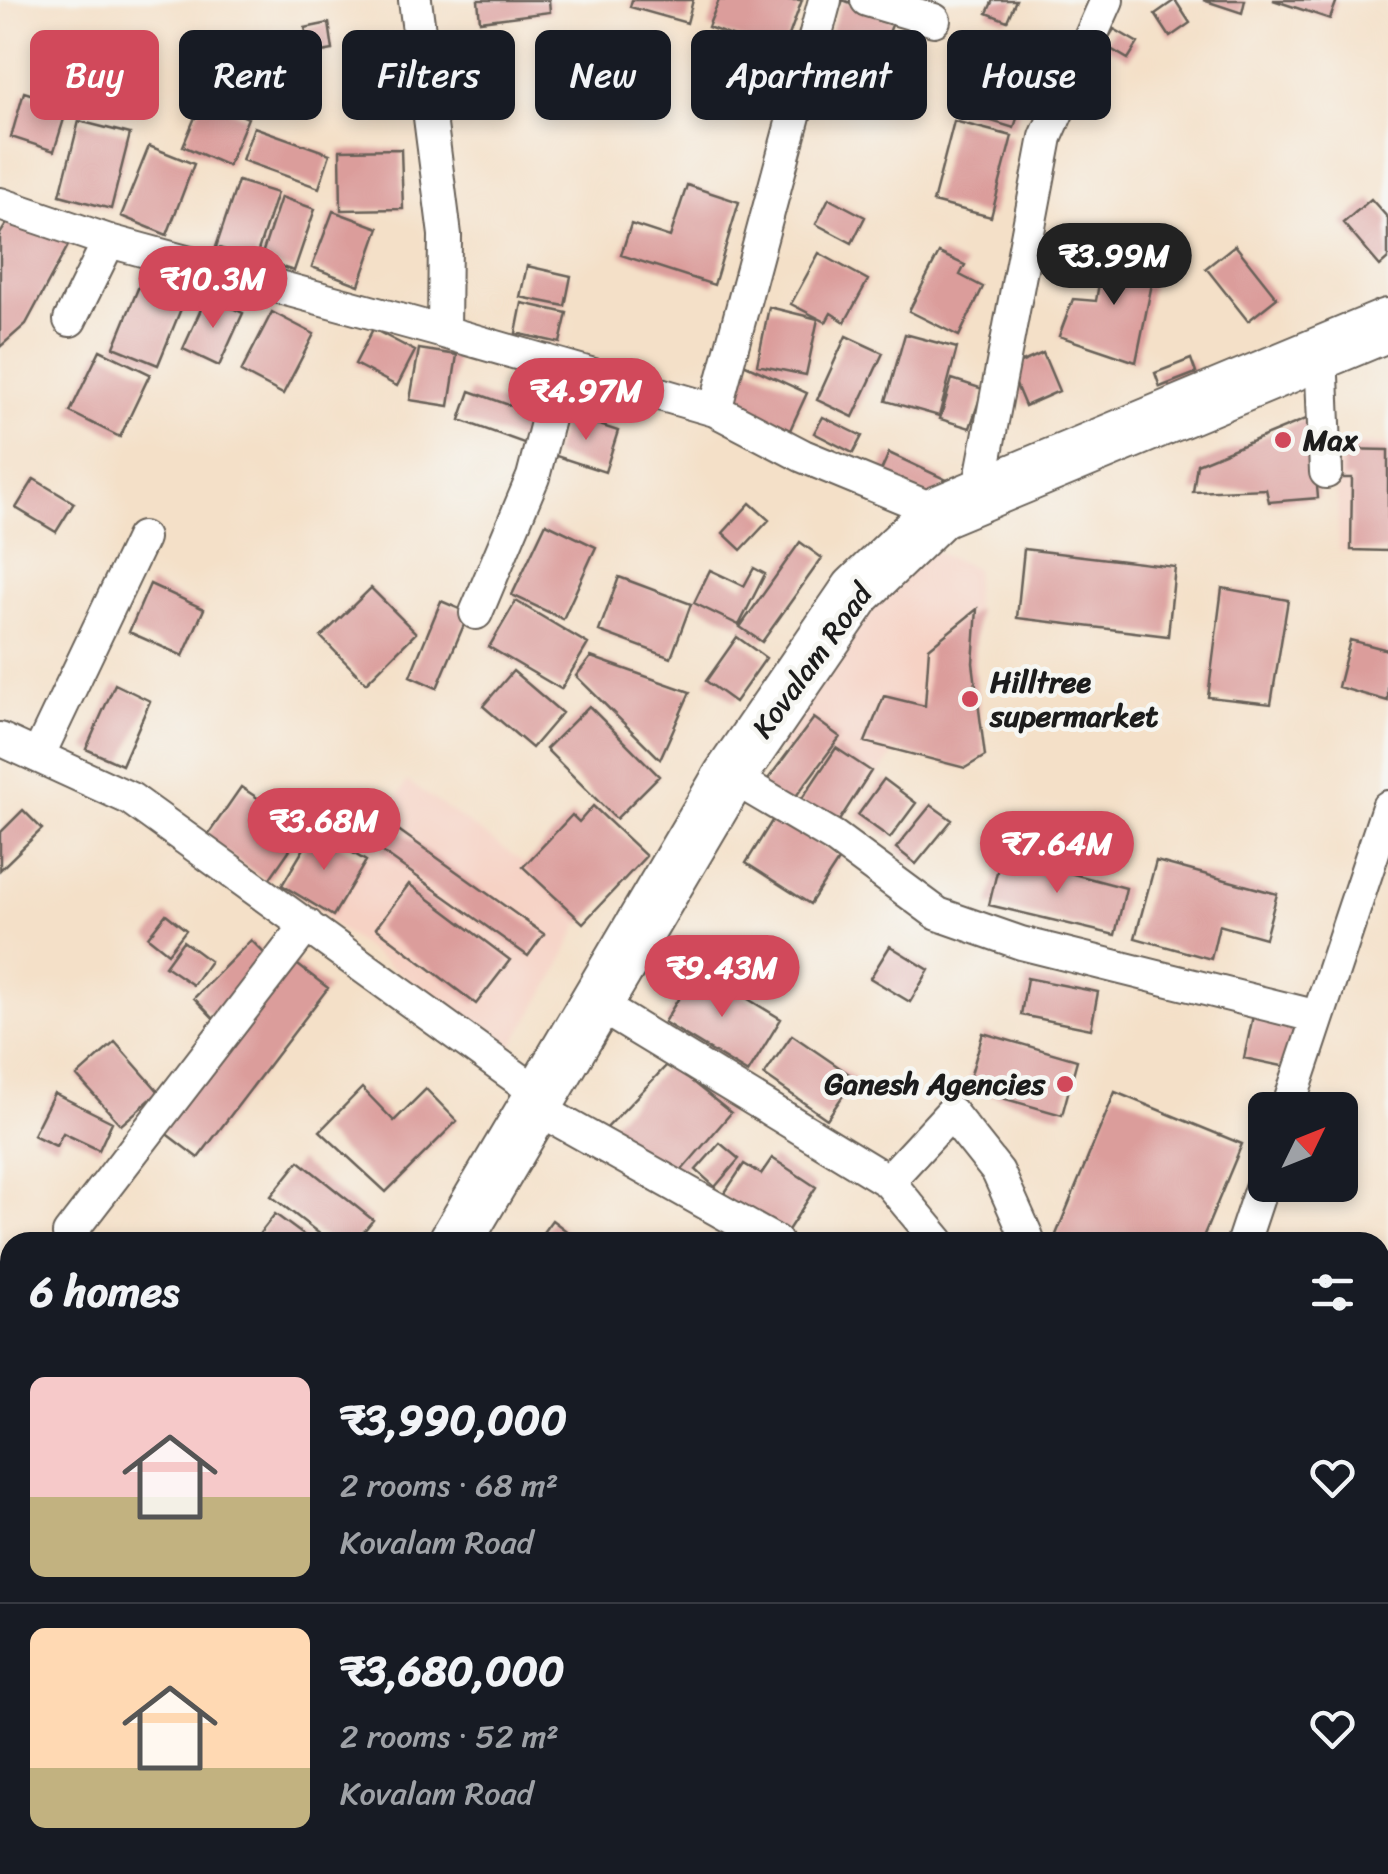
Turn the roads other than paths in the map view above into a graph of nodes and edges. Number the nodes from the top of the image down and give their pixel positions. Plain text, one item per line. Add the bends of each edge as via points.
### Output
1 (414, 0) edge
2 (825, 0) edge
3 (867, 0) edge
4 (1107, 0) edge
5 (934, 20) dead end
6 (0, 204) edge
7 (109, 241) junction
8 (70, 320) dead end
9 (1388, 324) edge
10 (444, 332) junction
11 (1320, 352) junction
12 (546, 360) junction
13 (715, 410) junction
14 (1326, 472) dead end
15 (958, 503) junction
16 (142, 538) dead end
17 (476, 613) dead end
18 (0, 739) edge
19 (38, 756) junction
20 (730, 776) junction
21 (1388, 807) edge
22 (308, 925) junction
23 (597, 1004) junction
24 (1318, 1016) junction
25 (1293, 1092) edge
26 (538, 1102) junction
27 (888, 1181) junction
28 (1256, 1202) edge
29 (71, 1232) edge
30 (461, 1232) edge
31 (759, 1232) edge
32 (931, 1232) edge
33 (1025, 1232) edge
34 (1246, 1232) edge

1 - 10 street via 445,235
2 - 13 street
3 - 5 street
4 - 15 street via 1046,137
6 - 7 street
7 - 8 street
7 - 10 street
9 - 11 main road, Kovalam Road
10 - 12 street
11 - 14 street
11 - 15 main road, Kovalam Road
12 - 13 street
12 - 17 street via 550,411 532,478
13 - 15 street via 803,456
15 - 20 main road, Kovalam Road via 857,590
16 - 19 street
18 - 19 street
19 - 22 street via 130,799
20 - 23 main road, Kovalam Road
20 - 24 street via 834,836 938,914 1020,943
21 - 24 street
22 - 26 street
22 - 29 street
23 - 26 main road, Kovalam Road
23 - 27 street
24 - 25 street
26 - 30 main road, Kovalam Road
26 - 31 street
27 - 32 street
27 - 33 street via 951,1113 998,1172
28 - 34 street

